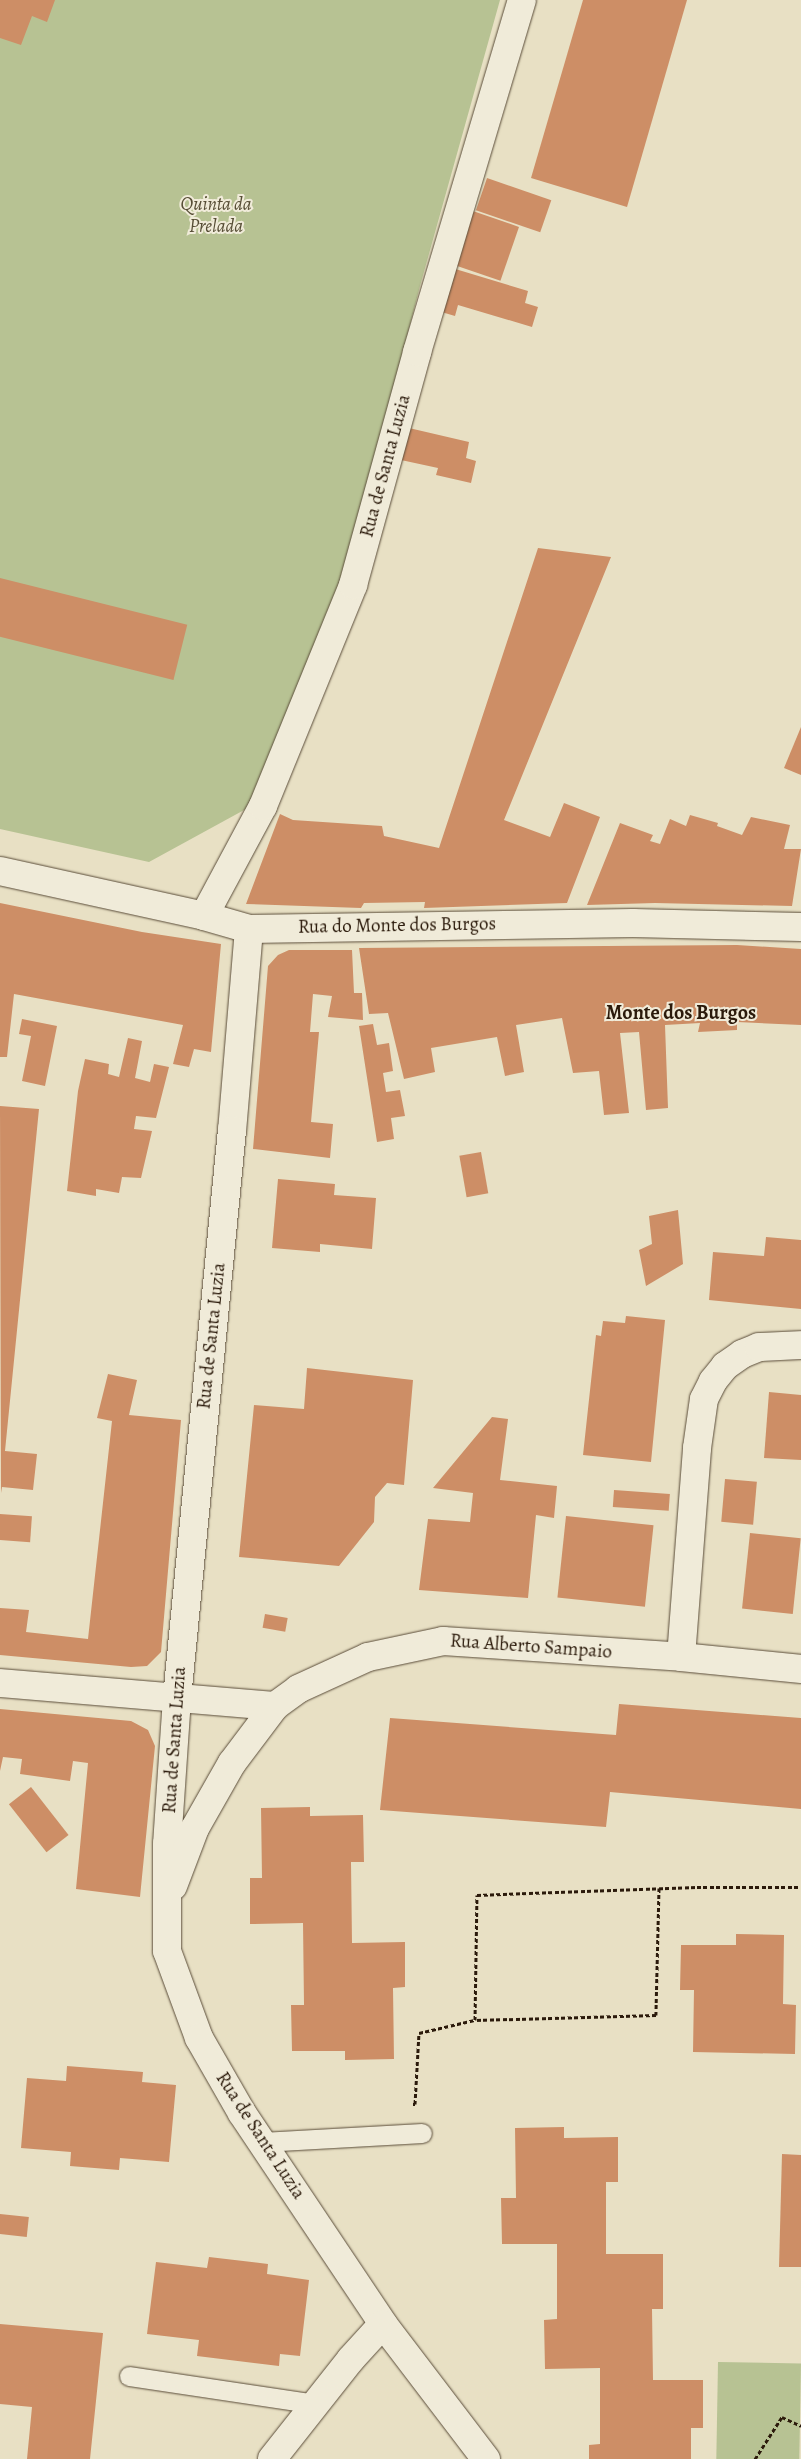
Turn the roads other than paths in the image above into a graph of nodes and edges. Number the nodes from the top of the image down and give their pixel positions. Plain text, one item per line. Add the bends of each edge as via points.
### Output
1 (522, 0) edge
2 (0, 871) edge
3 (204, 916) junction
4 (801, 927) edge
5 (248, 929) junction
6 (801, 1346) edge
7 (681, 1657) junction
8 (801, 1669) edge
9 (0, 1683) edge
10 (177, 1698) junction
11 (275, 1706) junction
12 (166, 1904) junction
13 (422, 2133) dead end
14 (262, 2142) junction
15 (383, 2324) junction
16 (129, 2376) dead end
17 (316, 2404) junction
18 (272, 2459) edge
19 (486, 2459) edge

1 - 3 street, Rua de Santa Luzia via 417,352 353,585 263,806
2 - 3 street, Rua do Monte dos Burgos
3 - 5 street, Rua do Monte dos Burgos
4 - 5 street, Rua do Monte dos Burgos via 633,923
5 - 10 street, Rua de Santa Luzia
6 - 7 street via 758,1347 742,1354 725,1366 704,1399 697,1448
7 - 8 street, Rua Alberto Sampaio
7 - 11 street, Rua Alberto Sampaio via 444,1641 368,1657 298,1689
9 - 10 street
10 - 11 street
10 - 12 street, Rua de Santa Luzia
11 - 12 street, Rua Alberto Sampaio via 232,1763 195,1828
12 - 14 street, Rua de Santa Luzia via 167,1951 199,2038
13 - 14 lane
14 - 15 street, Rua de Santa Luzia
15 - 17 street
15 - 19 street, Rua de Santa Luzia
16 - 17 lane
17 - 18 street

